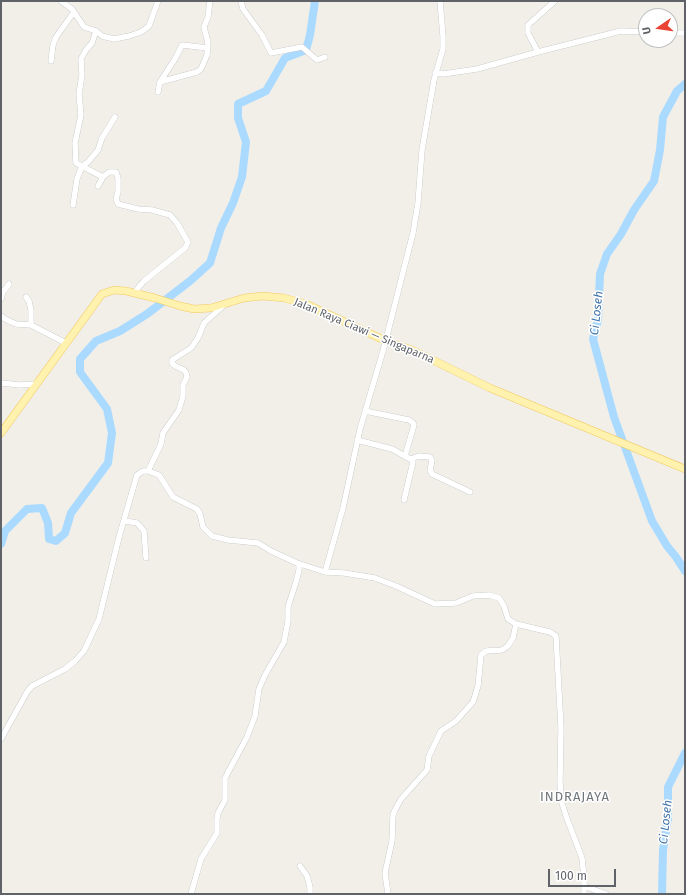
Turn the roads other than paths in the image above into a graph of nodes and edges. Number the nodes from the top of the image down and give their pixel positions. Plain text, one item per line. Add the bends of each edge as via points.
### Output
1 (61, 1) edge
2 (158, 1) edge
3 (210, 1) edge
4 (241, 1) edge
5 (440, 1) edge
6 (555, 1) edge
7 (74, 12) junction
8 (96, 31) junction
9 (638, 32) edge
10 (208, 48) junction
11 (538, 52) junction
12 (325, 57) dead end
13 (51, 61) dead end
14 (436, 73) junction
15 (160, 82) junction
16 (158, 92) dead end
17 (115, 117) dead end
18 (82, 166) junction
19 (103, 177) junction
20 (98, 186) dead end
21 (72, 205) dead end
22 (9, 284) dead end
23 (135, 293) junction
24 (26, 297) dead end
25 (1, 299) edge
26 (230, 302) junction
27 (1, 316) edge
28 (31, 325) junction
29 (386, 341) junction
30 (66, 343) junction
31 (1, 383) edge
32 (37, 384) junction
33 (365, 412) junction
34 (1, 433) edge
35 (357, 440) junction
36 (405, 456) junction
37 (411, 459) junction
38 (685, 469) edge
39 (148, 471) junction
40 (470, 492) dead end
41 (404, 500) dead end
42 (125, 521) junction
43 (146, 558) dead end
44 (299, 564) junction
45 (325, 572) junction
46 (516, 624) junction
47 (1, 739) edge
48 (300, 866) dead end
49 (584, 886) junction
50 (191, 894) edge
51 (310, 894) edge
52 (388, 894) edge
53 (584, 894) edge
54 (606, 894) edge

1 - 7 street
2 - 8 street via 149,26 141,32 114,39 102,36
3 - 10 street via 204,27
4 - 12 street via 243,9 271,52 301,48 316,60
5 - 14 street via 443,49
6 - 11 street via 528,25 528,33
7 - 8 street via 84,27
7 - 13 street via 56,37
8 - 18 street via 92,43 80,59 81,116 75,143 75,159 76,163
9 - 11 street via 621,31
10 - 15 street via 199,71
10 - 15 street via 182,45
11 - 14 street via 477,69
14 - 29 street via 422,150 413,233
15 - 16 street
17 - 18 street via 98,150
18 - 19 street
18 - 21 street
19 - 20 street
19 - 23 street via 106,173 116,172 118,204 170,215 188,242 185,248 144,281
22 - 25 street
23 - 26 main road, Jalan Raya Ciawi — Singaparna via 194,309 211,308
23 - 30 main road, Jalan Raya Ciawi — Singaparna via 114,290 102,294
24 - 28 street via 31,310
26 - 29 main road, Jalan Raya Ciawi — Singaparna via 263,296 284,298 306,304
26 - 39 street via 204,322 191,348 172,360 175,366 186,373 186,381 183,384 184,396 179,410 163,433 161,444
27 - 28 street via 16,324
28 - 30 street
29 - 33 street
29 - 38 main road, Jalan Raya Ciawi — Singaparna via 412,350 490,388
30 - 32 main road, Jalan Raya Ciawi — Singaparna
31 - 32 street
32 - 34 main road, Jalan Raya Ciawi — Singaparna
33 - 35 street
33 - 36 street via 409,420 413,423
35 - 36 street via 392,449
35 - 45 street via 344,508
36 - 37 street
37 - 40 street via 420,456 430,457 432,474
37 - 41 street via 413,462
39 - 42 street via 137,475
39 - 44 street via 158,475 173,497 197,509 203,528 212,536 258,543
42 - 43 street via 134,522 142,527
42 - 47 street via 99,619 84,651 75,662 32,686
44 - 45 street
44 - 50 street via 288,607 284,642 265,675 247,737 225,778 225,800 217,819 218,834 201,859
45 - 46 street via 375,578 435,604 456,603 473,596 489,595 499,598 508,619
46 - 49 street via 550,632 556,636 562,800 582,858
46 - 52 street via 508,646 502,650 486,651 481,655 478,686 472,702 456,721 441,731 429,756 427,770 401,799 395,810 386,874
48 - 51 street via 307,876
49 - 53 street
49 - 54 street

